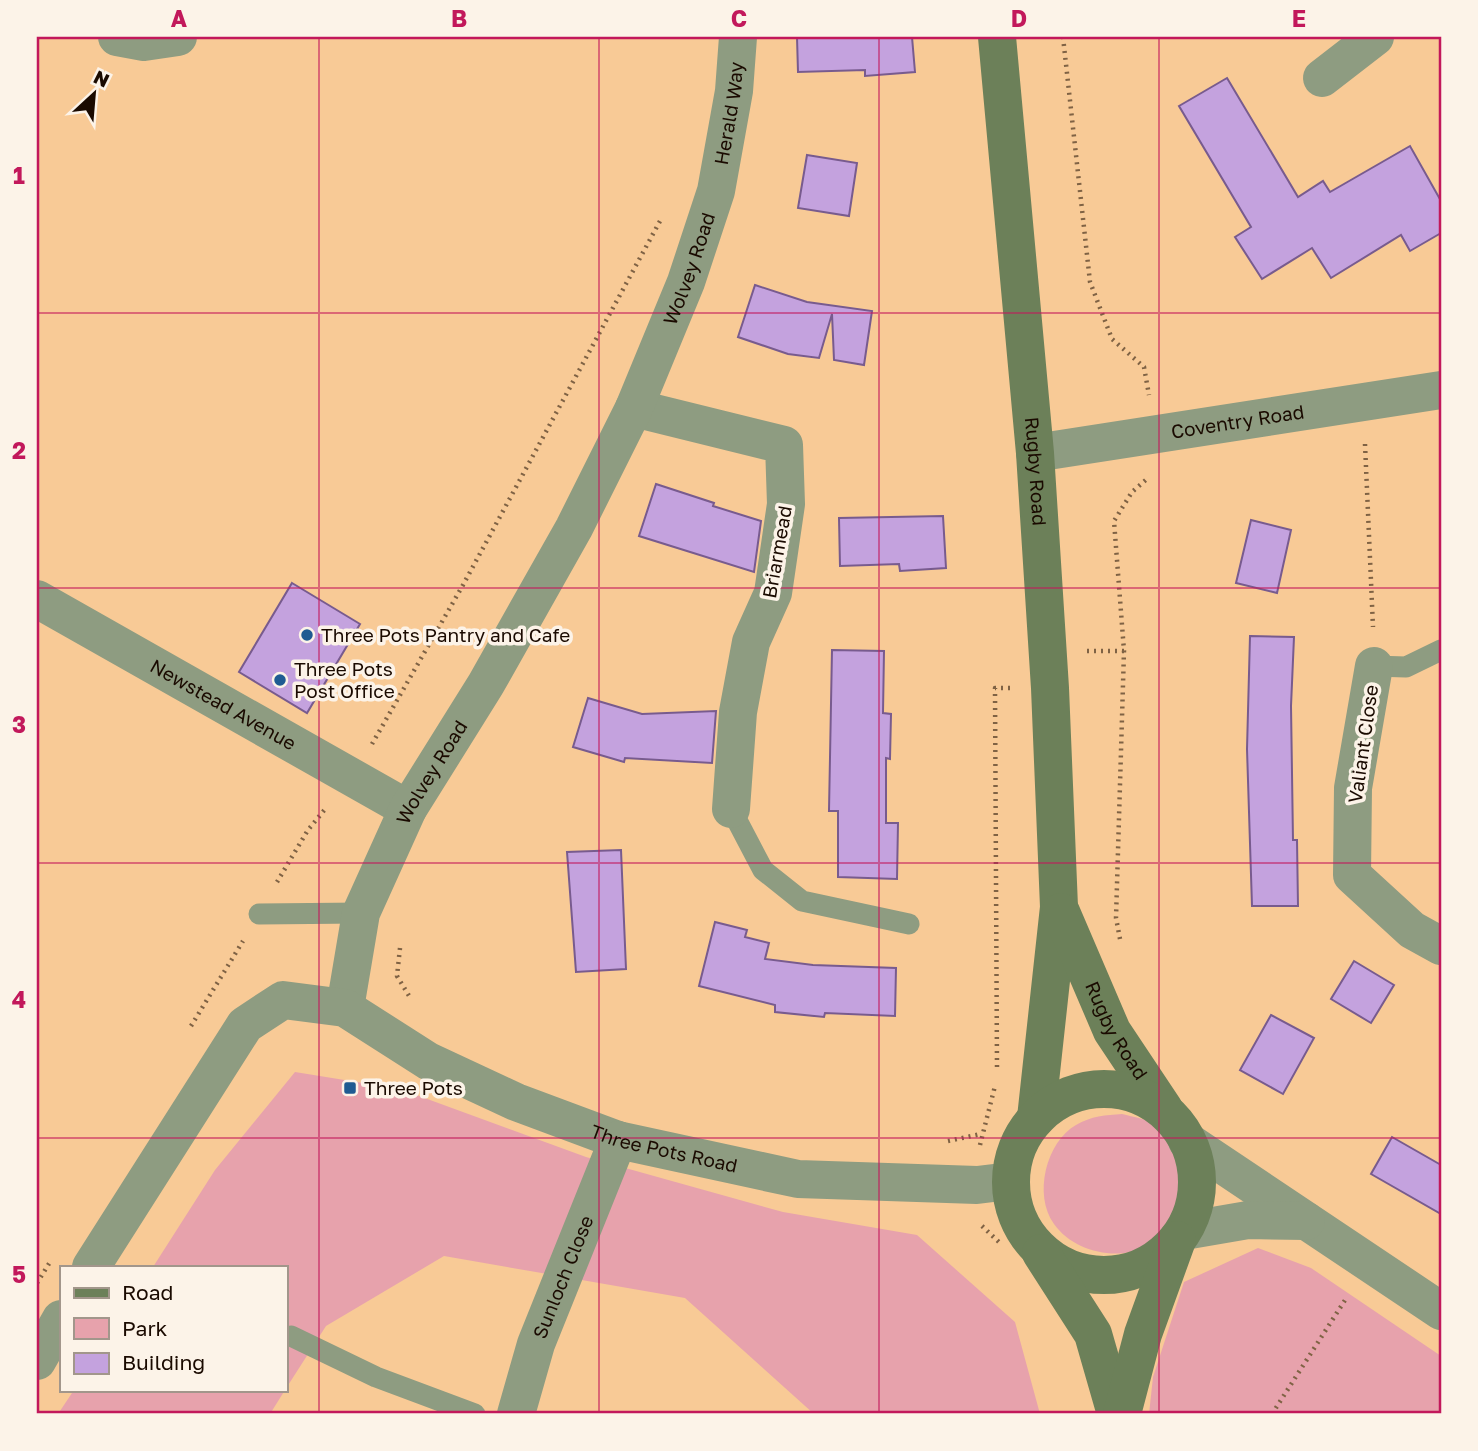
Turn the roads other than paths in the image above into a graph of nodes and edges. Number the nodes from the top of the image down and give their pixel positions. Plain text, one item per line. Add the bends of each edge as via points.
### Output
1 (117, 37) edge
2 (178, 37) edge
3 (738, 37) edge
4 (997, 37) edge
5 (1375, 37) edge
6 (1322, 78) dead end
7 (716, 191) joint
8 (1441, 390) edge
9 (634, 408) junction
10 (1035, 453) junction
11 (37, 599) edge
12 (1441, 650) edge
13 (1374, 666) joint
14 (731, 808) joint
15 (408, 809) junction
16 (1059, 906) junction
17 (361, 913) junction
18 (259, 914) dead end
19 (909, 924) dead end
20 (1441, 946) edge
21 (345, 1008) junction
22 (1036, 1118) junction
23 (1177, 1127) junction
24 (618, 1140) junction
25 (1010, 1181) junction
26 (1306, 1221) junction
27 (1180, 1235) junction
28 (1040, 1250) junction
29 (92, 1266) edge
30 (1441, 1311) edge
31 (60, 1321) edge
32 (291, 1336) dead end
33 (37, 1361) edge
34 (475, 1414) edge
35 (516, 1414) edge
36 (1116, 1414) edge
37 (1122, 1414) edge

1 - 2 street via 144,42
3 - 7 street, Herald Way via 734,91
4 - 10 main road, Rugby Road
5 - 6 street
7 - 9 street, Wolvey Road via 686,282
8 - 10 street, Coventry Road via 1364,419 1156,434
9 - 14 street, Briarmead via 784,445 786,504 775,580 751,642 738,712
9 - 15 street, Wolvey Road via 574,528 486,684
10 - 16 main road, Rugby Road
11 - 15 street, Newstead Avenue
12 - 13 lane via 1406,667
13 - 20 street, Valiant Close via 1353,788 1352,874 1412,930
14 - 19 lane via 763,870 802,901
15 - 17 street, Wolvey Road
16 - 22 main road, Rugby Road
16 - 23 main road, Rugby Road via 1112,1031
17 - 18 lane
17 - 21 street, Wolvey Road
21 - 24 street, Three Pots Road via 428,1061 516,1102
21 - 29 street via 283,1000 245,1025
22 - 23 main road via 1065,1097 1100,1088 1136,1094
22 - 25 main road via 1022,1136
23 - 26 street
23 - 27 main road via 1195,1163 1197,1186 1193,1209
24 - 25 street, Three Pots Road via 798,1179 977,1185
24 - 35 street, Sunloch Close via 536,1344
25 - 28 main road via 1017,1219
26 - 27 street via 1248,1220
26 - 30 street
27 - 28 main road via 1155,1261 1126,1273 1096,1275 1065,1268
27 - 37 main road via 1143,1334
28 - 36 main road via 1093,1334
31 - 33 street
32 - 34 lane via 376,1377

